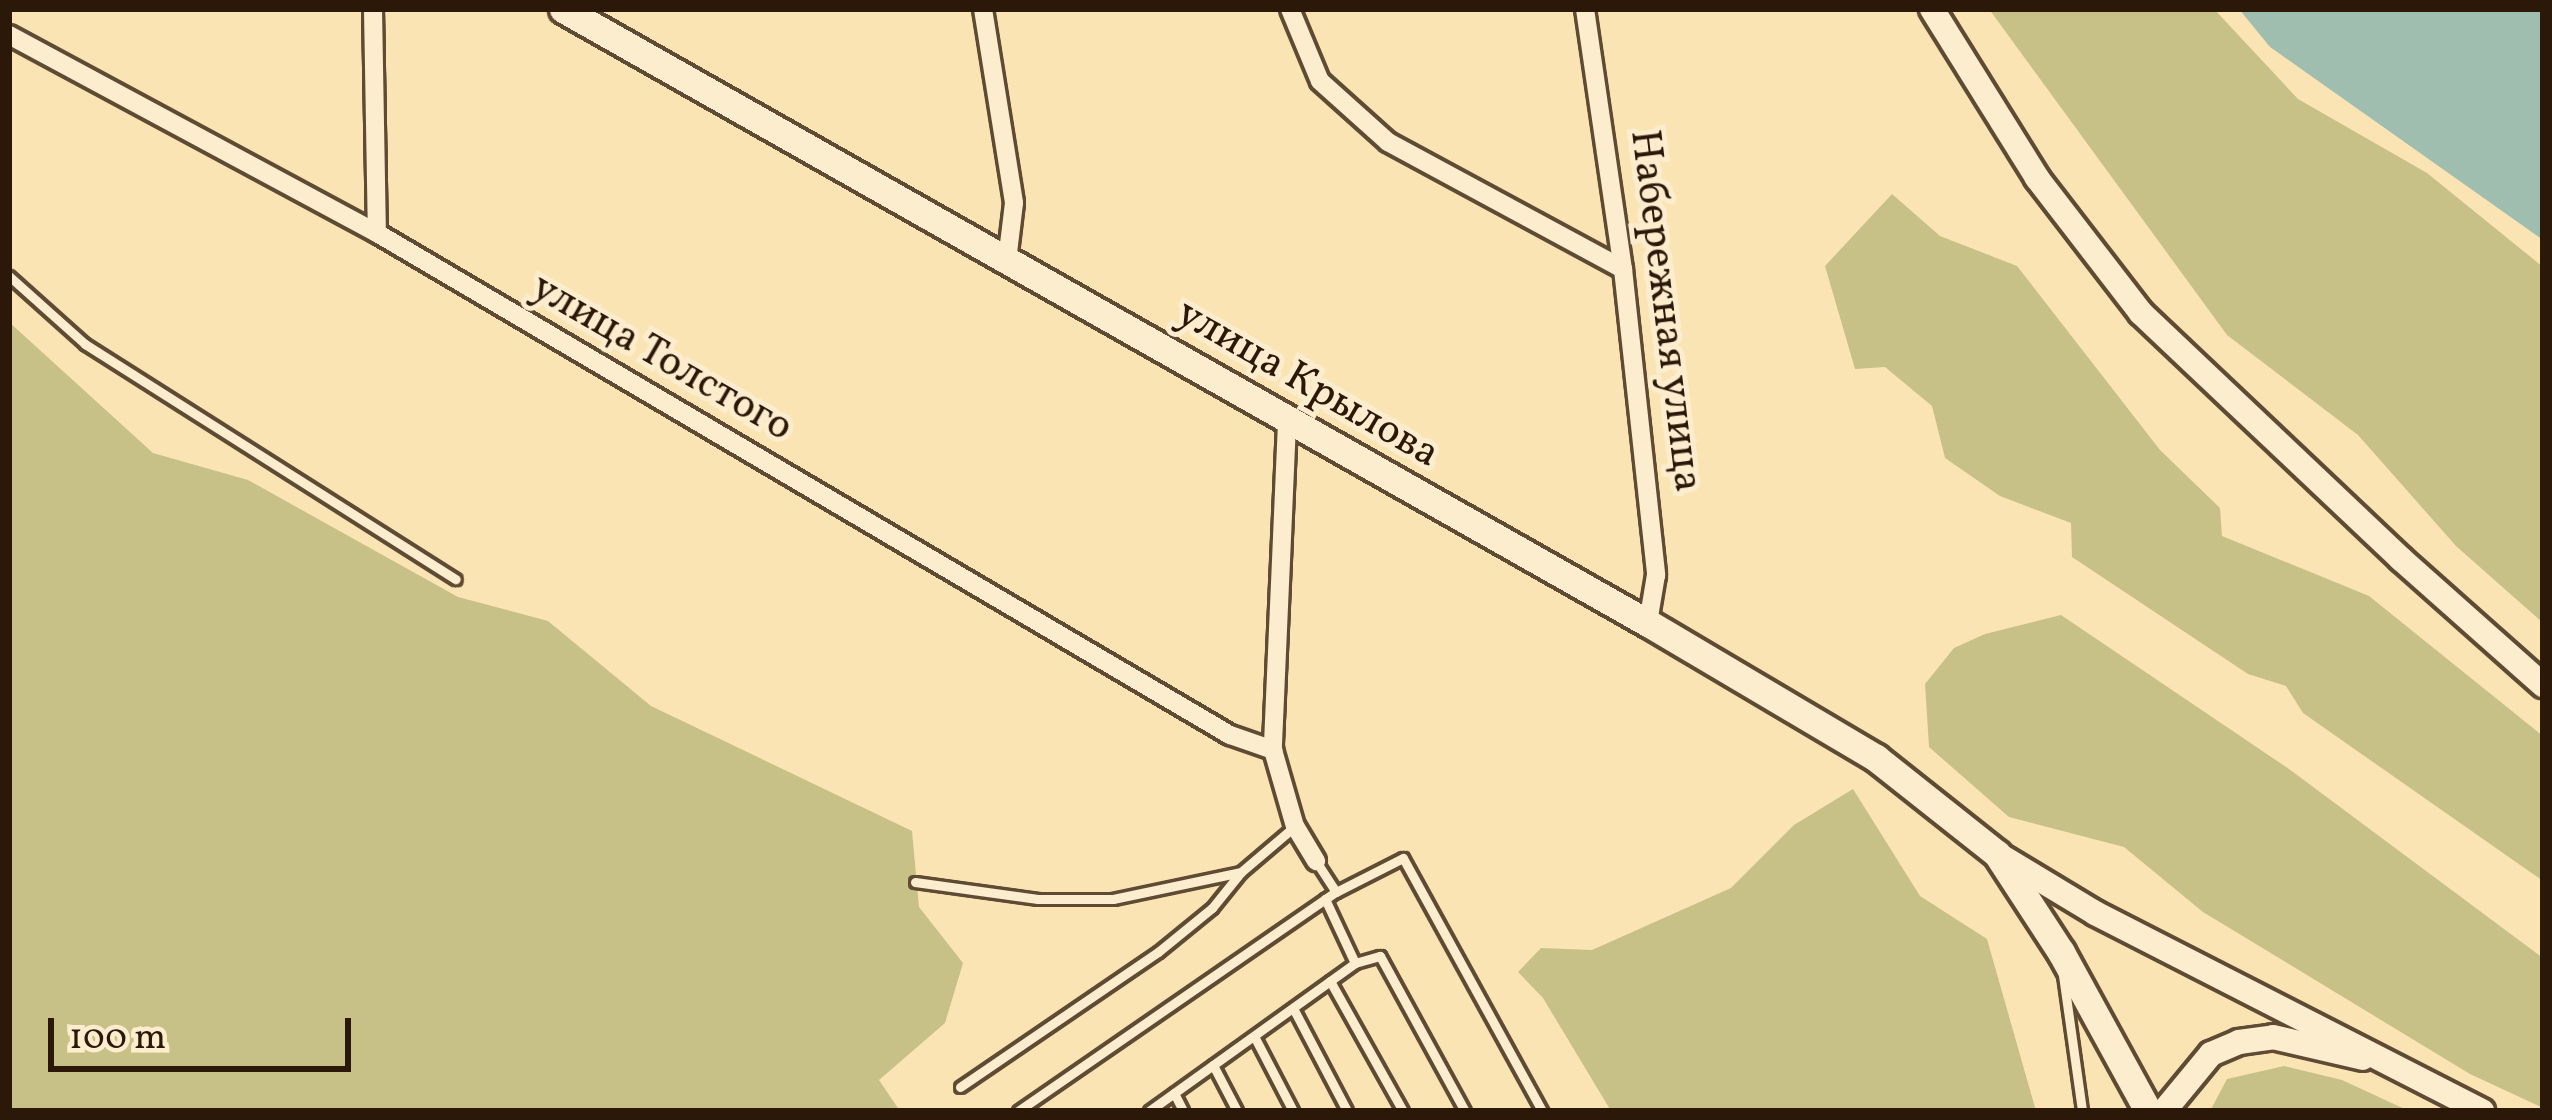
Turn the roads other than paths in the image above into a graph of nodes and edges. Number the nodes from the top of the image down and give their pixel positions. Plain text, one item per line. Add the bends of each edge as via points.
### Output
1 (373, 9) edge
2 (562, 9) edge
3 (983, 9) edge
4 (1290, 9) edge
5 (1585, 9) edge
6 (1932, 9) edge
7 (9, 35) edge
8 (376, 233) junction
9 (1007, 260) junction
10 (1623, 269) junction
11 (9, 275) edge
12 (1287, 424) junction
13 (456, 579) dead end
14 (1648, 623) junction
15 (2543, 685) edge
16 (1273, 750) junction
17 (1295, 826) junction
18 (1997, 854) junction
19 (1316, 861) joint
20 (1241, 872) junction
21 (915, 882) dead end
22 (1336, 892) junction
23 (1325, 899) junction
24 (2061, 952) junction
25 (1355, 963) junction
26 (1330, 980) junction
27 (1293, 1008) junction
28 (1254, 1036) junction
29 (1213, 1065) junction
30 (2400, 1066) junction
31 (960, 1087) dead end
32 (1174, 1093) junction
33 (1018, 1111) edge
34 (1149, 1111) edge
35 (1184, 1111) edge
36 (1237, 1111) edge
37 (1293, 1111) edge
38 (1347, 1111) edge
39 (1402, 1111) edge
40 (1465, 1111) edge
41 (1542, 1111) edge
42 (2082, 1111) edge
43 (2148, 1111) edge
44 (2164, 1111) edge
45 (2482, 1111) edge

1 - 8 street
2 - 9 main road, улица Крылова
3 - 9 street via 1014,203
4 - 10 street via 1320,81 1388,142
5 - 10 street, Набережная улица
6 - 15 street via 2038,178 2141,313
7 - 8 street, улица Толстого
8 - 16 street, улица Толстого via 1230,735
9 - 12 main road, улица Крылова
10 - 14 street, Набережная улица via 1656,575
11 - 13 lane via 85,344
12 - 14 main road, улица Крылова
12 - 16 street
14 - 18 main road, улица Крылова via 1876,758
16 - 17 street
17 - 19 street
17 - 20 lane
18 - 24 main road, улица Крылова
18 - 30 street via 2095,913
19 - 22 lane
20 - 21 lane via 1113,899
20 - 31 lane via 1158,952
22 - 23 lane
22 - 41 lane via 1403,858
23 - 25 lane
23 - 33 lane
24 - 42 lane
24 - 43 main road, улица Крылова
25 - 26 lane
25 - 40 lane via 1381,956
26 - 27 lane
26 - 39 lane
27 - 28 lane
27 - 38 lane
28 - 29 lane
28 - 37 lane
29 - 32 lane
29 - 36 lane
30 - 44 street via 2273,1037 2240,1042 2211,1054
30 - 45 street
32 - 34 lane
32 - 35 lane

